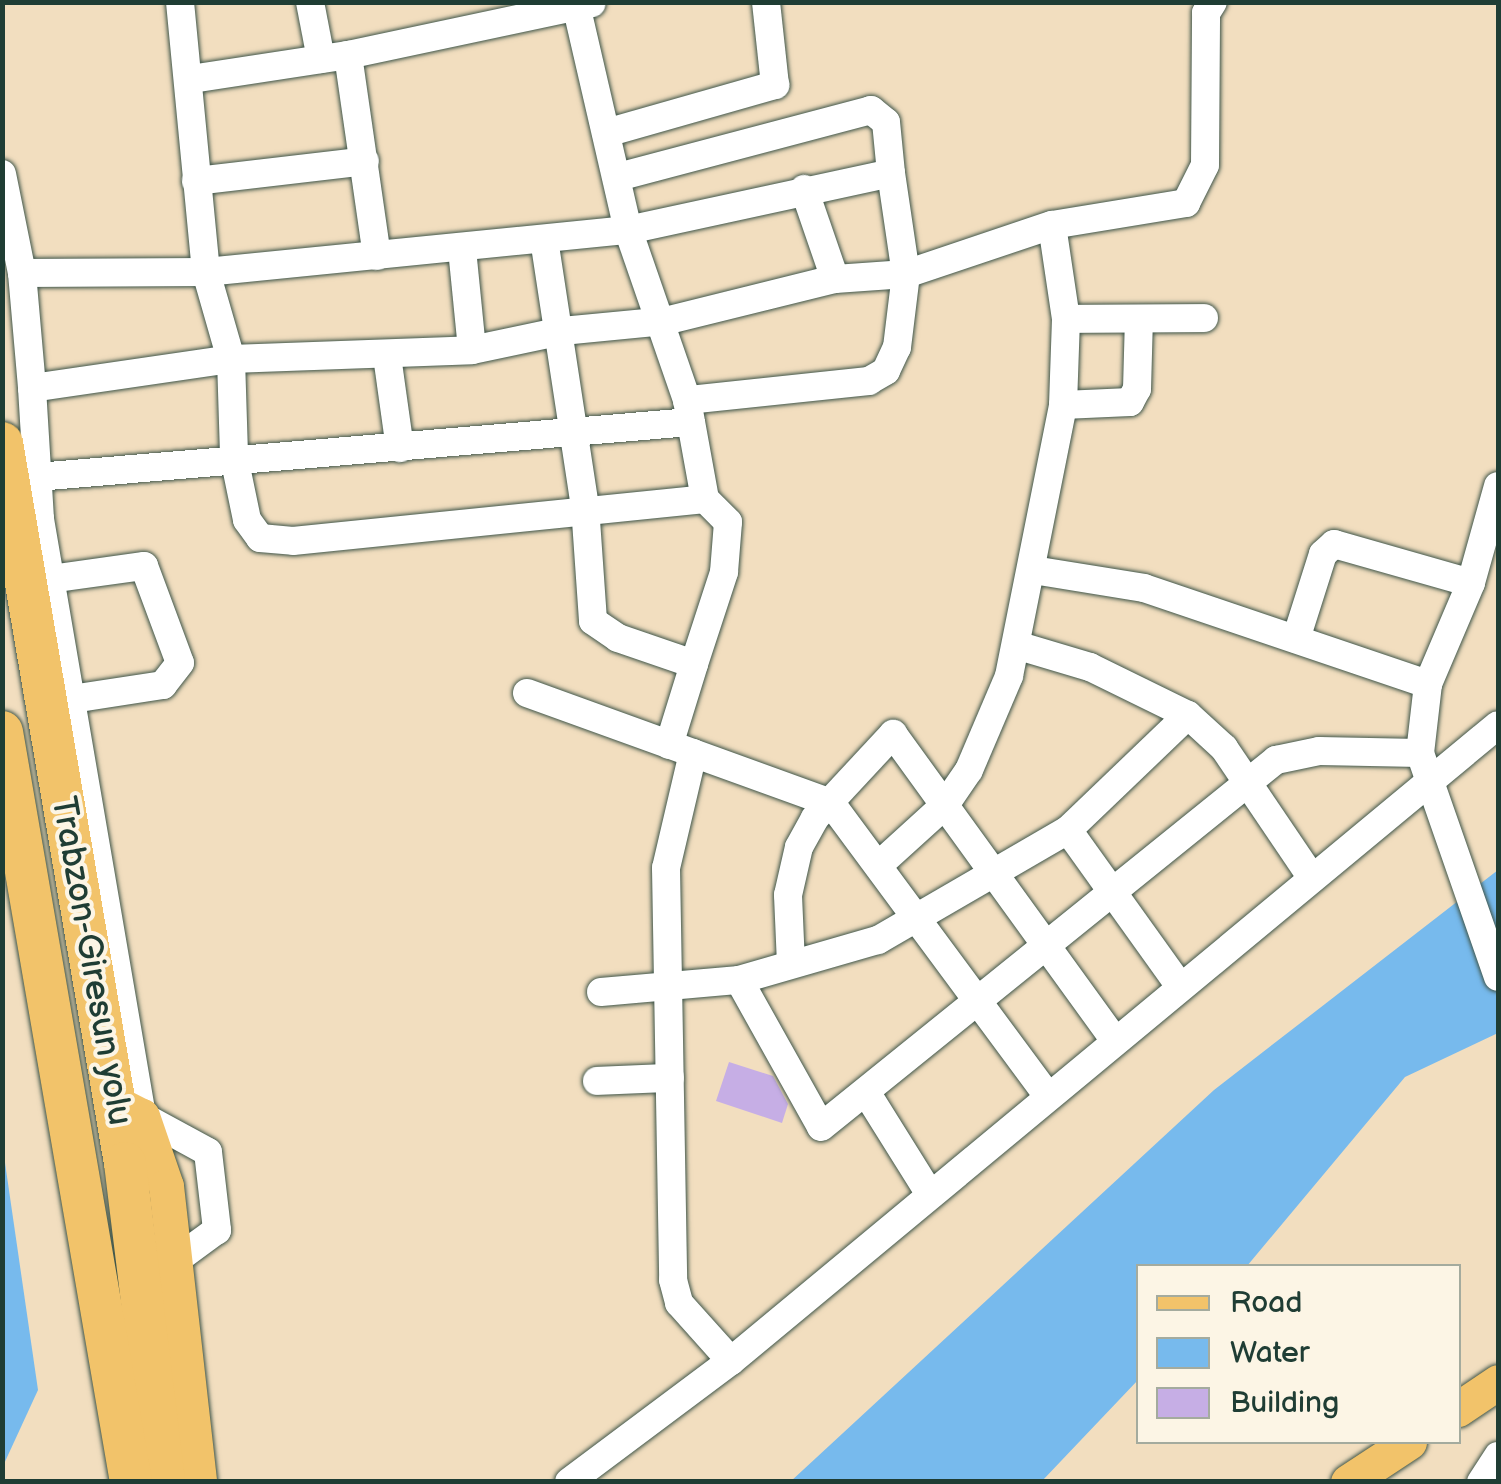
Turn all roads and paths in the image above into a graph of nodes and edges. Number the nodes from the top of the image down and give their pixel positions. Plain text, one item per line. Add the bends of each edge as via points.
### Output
1 (180, 2) edge
2 (310, 2) edge
3 (766, 2) edge
4 (1213, 2) edge
5 (584, 4) edge
6 (334, 57) junction
7 (191, 79) junction
8 (610, 132) junction
9 (365, 161) junction
10 (891, 173) junction
11 (2, 174) edge
12 (618, 177) junction
13 (196, 181) junction
14 (804, 189) junction
15 (1052, 224) junction
16 (628, 230) junction
17 (544, 239) junction
18 (462, 249) junction
19 (377, 256) junction
20 (206, 272) junction
21 (22, 273) junction
22 (906, 274) junction
23 (834, 279) junction
24 (1204, 318) dead end
25 (1139, 319) junction
26 (1066, 320) junction
27 (665, 321) junction
28 (562, 331) junction
29 (472, 350) junction
30 (387, 356) junction
31 (231, 359) junction
32 (32, 388) junction
33 (1063, 405) junction
34 (689, 411) junction
35 (574, 430) junction
36 (2, 443) edge
37 (400, 448) junction
38 (234, 457) junction
39 (37, 477) junction
40 (1498, 486) edge
41 (705, 500) junction
42 (585, 506) junction
43 (29, 522) junction
44 (1492, 528) edge
45 (1033, 570) junction
46 (50, 580) junction
47 (1471, 583) junction
48 (1296, 639) junction
49 (1016, 644) junction
50 (694, 664) junction
51 (1428, 684) junction
52 (527, 692) dead end
53 (71, 699) junction
54 (1188, 715) junction
55 (1498, 724) edge
56 (2, 732) edge
57 (681, 748) junction
58 (1423, 765) junction
59 (1248, 783) junction
60 (831, 804) junction
61 (945, 805) junction
62 (1068, 830) junction
63 (881, 863) junction
64 (995, 872) junction
65 (1310, 876) junction
66 (1111, 898) junction
67 (922, 919) junction
68 (1045, 943) junction
69 (791, 964) junction
70 (1498, 977) edge
71 (739, 980) junction
72 (1179, 985) junction
73 (669, 988) junction
74 (601, 992) dead end
75 (980, 1000) junction
76 (1115, 1041) junction
77 (670, 1078) junction
78 (597, 1081) dead end
79 (866, 1092) junction
80 (1046, 1094) junction
81 (128, 1109) junction
82 (929, 1193) junction
83 (176, 1260) junction
84 (731, 1361) junction
85 (1498, 1382) edge
86 (1461, 1406) edge
87 (1406, 1444) edge
88 (1498, 1456) edge
89 (132, 1482) edge
90 (164, 1482) edge
91 (199, 1482) edge
92 (569, 1482) edge
93 (1348, 1482) edge
94 (1481, 1482) edge

1 - 7 street
2 - 6 street
3 - 8 street via 775,85
4 - 15 street via 1206,13 1205,166 1186,203
5 - 6 street
5 - 8 street
6 - 7 street
6 - 9 street
7 - 13 street
8 - 12 street
9 - 13 street
9 - 19 street
10 - 12 street via 886,122 871,110
10 - 14 street
10 - 22 street
11 - 21 street
12 - 16 street
13 - 20 street
14 - 16 street
14 - 23 street
15 - 22 street
15 - 26 street
16 - 17 street
16 - 27 street
17 - 18 street
17 - 28 street
18 - 19 street
18 - 29 street
19 - 20 street
20 - 21 street
20 - 31 street
21 - 32 street
22 - 23 street
22 - 34 street via 897,348 886,371 869,381
23 - 27 street
24 - 25 street
25 - 26 street
25 - 33 street via 1137,389 1130,402
26 - 33 street
27 - 28 street
27 - 34 street
28 - 29 street
28 - 35 street
29 - 30 street
30 - 31 street
30 - 37 street
31 - 32 street
31 - 38 street
32 - 39 street
33 - 45 street
34 - 35 street
34 - 41 street
35 - 37 street
35 - 42 street
36 - 43 highway, Trabzon-Giresun yolu
37 - 38 street
38 - 39 street
38 - 42 street via 247,520 260,538 293,540
39 - 43 street
40 - 44 street
41 - 42 street
41 - 50 street via 728,522 724,572
42 - 50 street via 592,621 618,638
43 - 46 street
43 - 81 highway, Trabzon-Giresun yolu
44 - 47 street
45 - 48 street via 1144,588
45 - 49 street
46 - 53 street
46 - 53 street via 144,566 180,664 163,685
47 - 48 street via 1334,544 1323,554
47 - 51 street
48 - 51 street
49 - 54 street via 1090,667
49 - 61 street via 990,730
50 - 57 street
51 - 58 street
52 - 57 street
53 - 81 street
54 - 59 street
54 - 62 street
55 - 58 street
56 - 89 highway, Trabzon-Giresun yolu
57 - 60 street
57 - 73 street via 666,868
58 - 59 street via 1293,754
58 - 65 street
58 - 70 street
59 - 65 street
59 - 66 street
60 - 61 street via 893,734
60 - 63 street
60 - 69 street via 815,818 792,870
61 - 63 street
61 - 64 street
62 - 64 street
62 - 66 street
63 - 67 street
64 - 67 street
64 - 68 street
65 - 72 street
66 - 68 street
66 - 72 street
67 - 69 street via 878,940
67 - 75 street
68 - 75 street
68 - 76 street
69 - 71 street
71 - 73 street
71 - 79 street via 821,1127
72 - 76 street
73 - 74 street
73 - 77 street
75 - 79 street
75 - 80 street
76 - 80 street
77 - 78 street
77 - 84 street via 673,1280 679,1303
79 - 82 street
80 - 82 street
81 - 83 main road via 166,1186
81 - 83 street via 208,1152 217,1230
81 - 90 highway, Trabzon-Giresun yolu
82 - 84 street
83 - 91 main road
84 - 92 street
85 - 86 main road
87 - 93 main road
88 - 94 street

